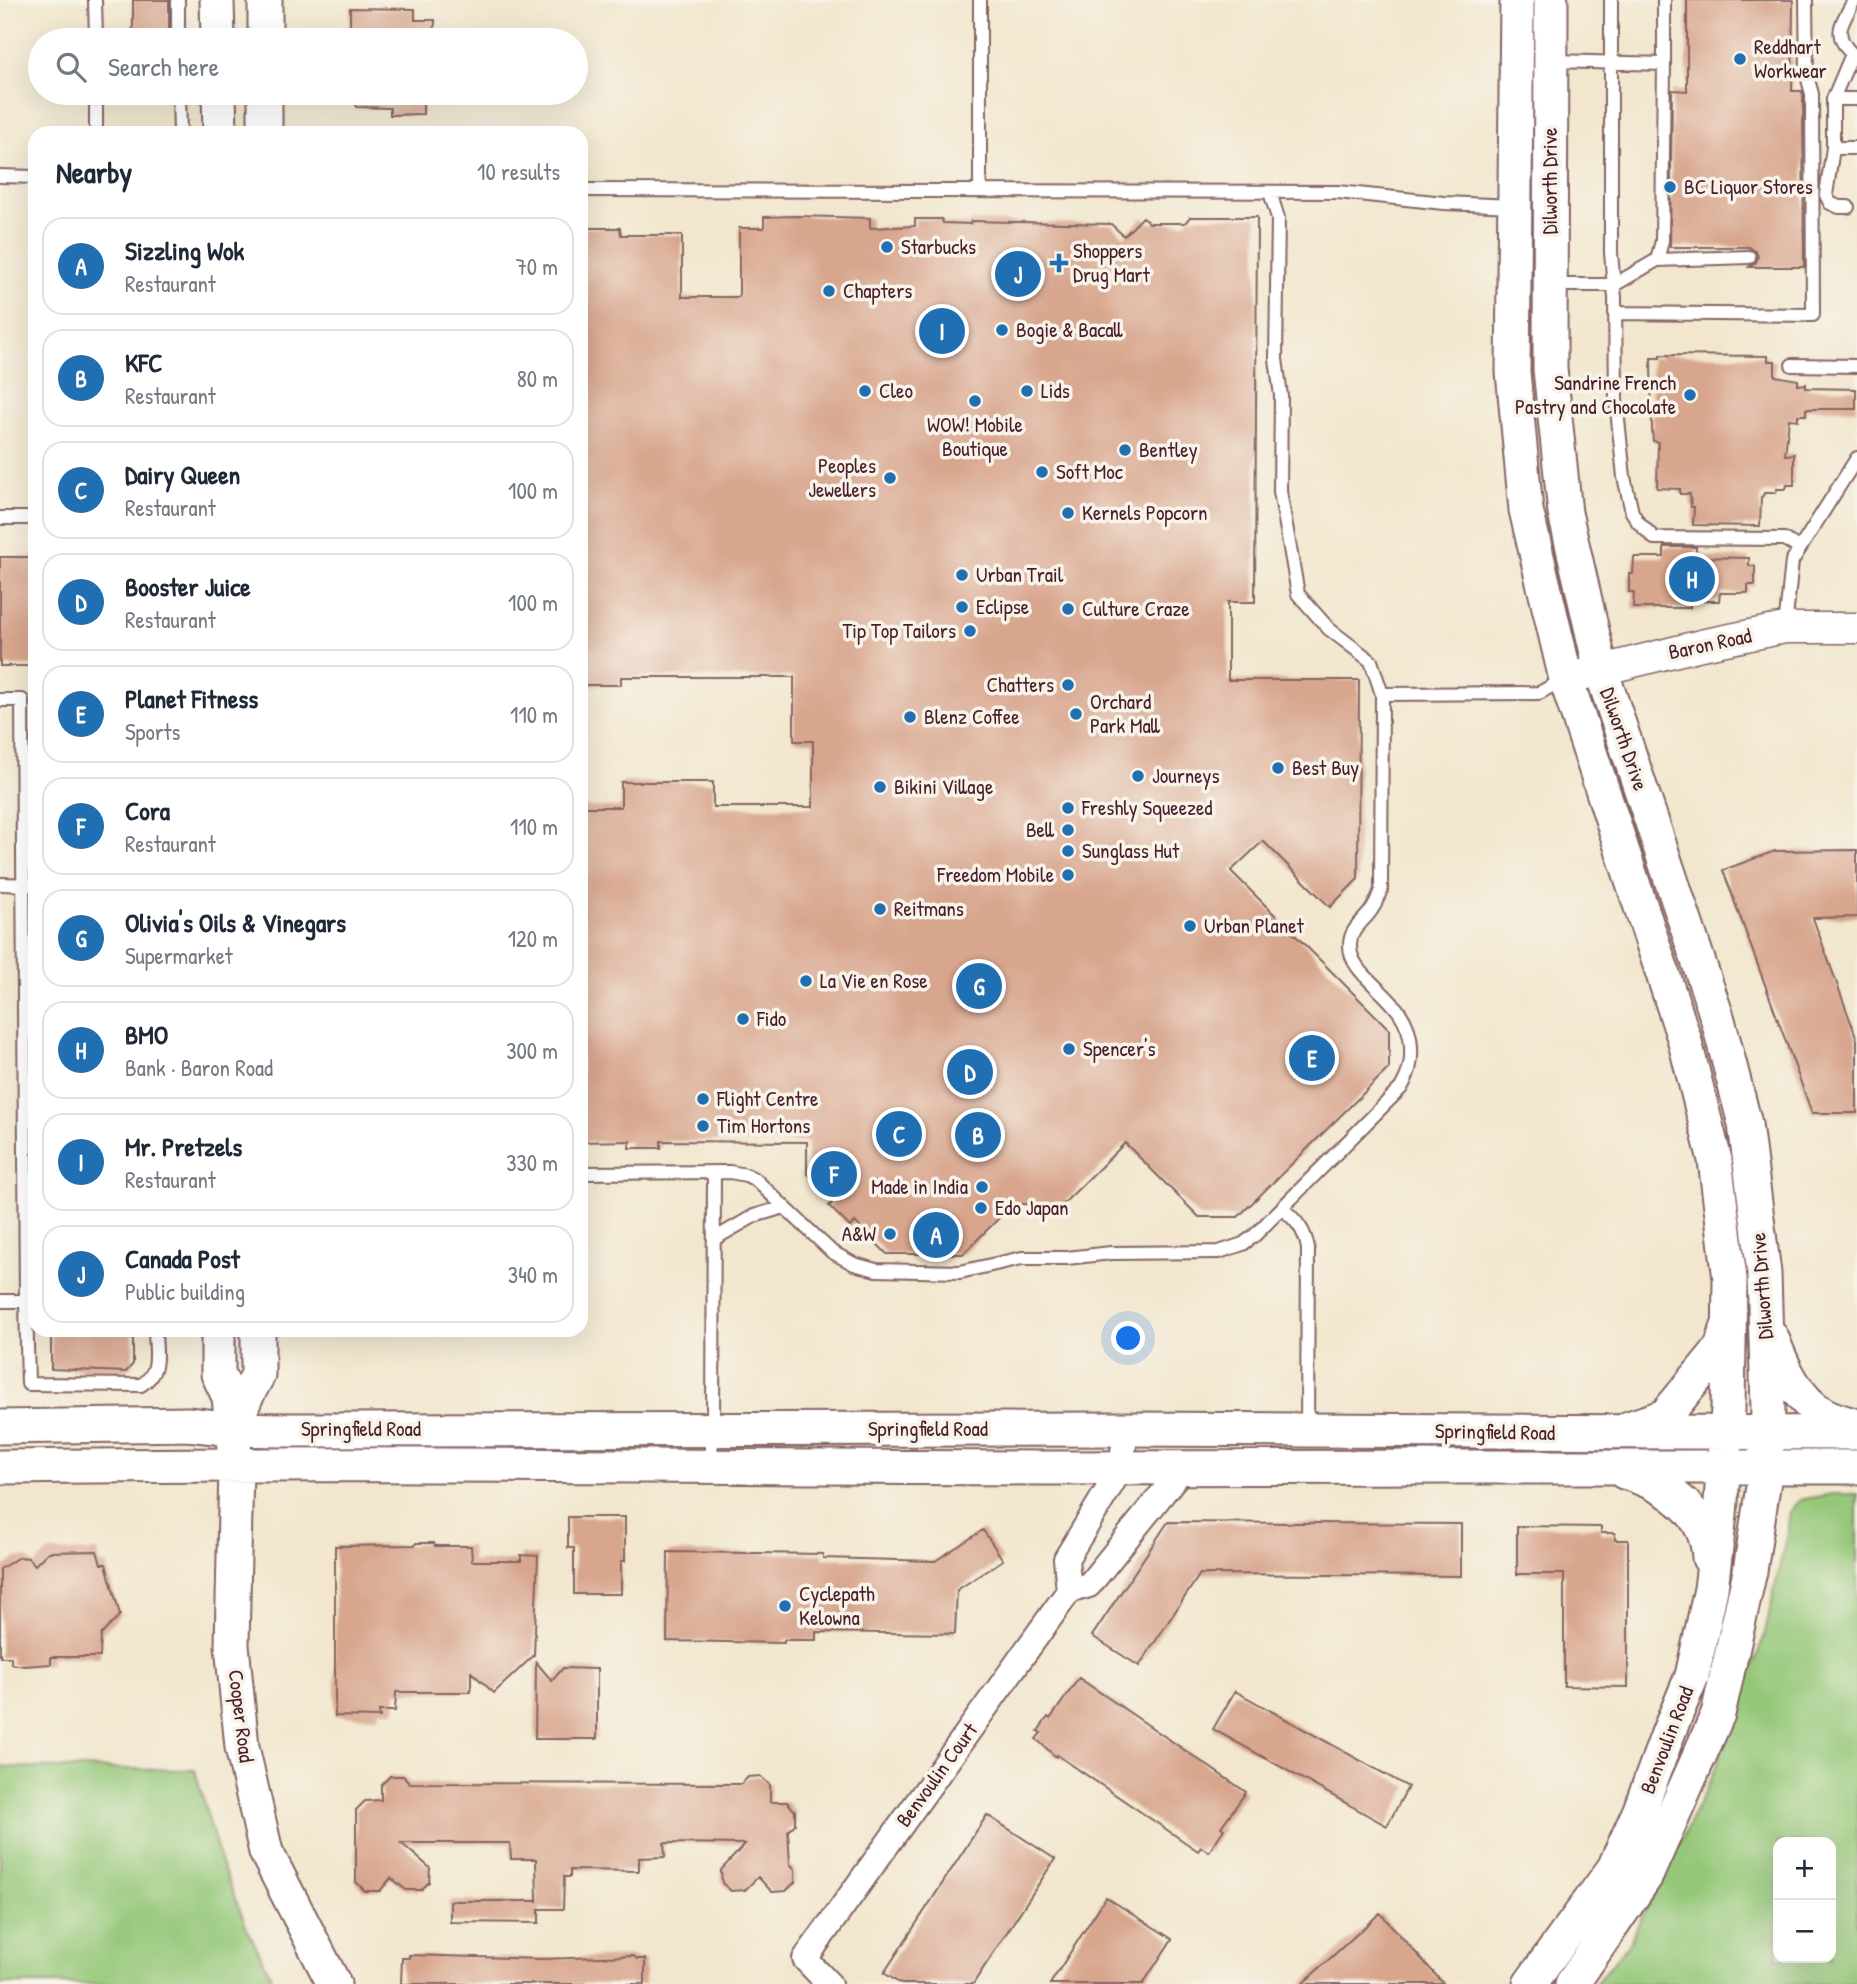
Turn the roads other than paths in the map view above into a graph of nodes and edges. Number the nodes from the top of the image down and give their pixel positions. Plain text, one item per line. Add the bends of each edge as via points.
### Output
1 (95, 0) edge
2 (177, 0) edge
3 (217, 0) edge
4 (265, 0) edge
5 (980, 0) edge
6 (1517, 0) edge
7 (1551, 0) edge
8 (1611, 0) edge
9 (1664, 0) edge
10 (1807, 0) edge
11 (1854, 0) edge
12 (96, 28) edge
13 (178, 28) edge
14 (218, 28) edge
15 (265, 28) edge
16 (1854, 55) edge
17 (1550, 61) junction
18 (1612, 63) junction
19 (1664, 64) junction
20 (1833, 99) junction
21 (1857, 99) edge
22 (96, 105) edge
23 (179, 105) edge
24 (219, 105) edge
25 (265, 105) edge
26 (96, 126) edge
27 (180, 126) edge
28 (220, 126) edge
29 (265, 126) edge
30 (1833, 148) junction
31 (1857, 148) edge
32 (0, 176) edge
33 (28, 177) edge
34 (588, 190) edge
35 (979, 191) junction
36 (1270, 192) junction
37 (1516, 206) junction
38 (1849, 207) dead end
39 (1749, 257) dead end
40 (1657, 260) junction
41 (1531, 285) junction
42 (1614, 285) junction
43 (1615, 313) junction
44 (1793, 365) dead end
45 (1857, 366) edge
46 (1857, 458) edge
47 (0, 518) edge
48 (28, 518) edge
49 (1799, 548) junction
50 (1785, 628) junction
51 (1857, 628) edge
52 (1601, 670) junction
53 (1566, 679) junction
54 (1382, 694) junction
55 (0, 700) edge
56 (28, 858) edge
57 (0, 884) edge
58 (28, 884) edge
59 (28, 1023) edge
60 (714, 1172) junction
61 (588, 1173) edge
62 (784, 1207) junction
63 (1282, 1208) junction
64 (714, 1239) junction
65 (0, 1301) edge
66 (26, 1301) junction
67 (1766, 1322) junction
68 (1729, 1323) junction
69 (155, 1337) edge
70 (218, 1337) edge
71 (258, 1337) edge
72 (1857, 1426) edge
73 (0, 1427) edge
74 (233, 1429) junction
75 (713, 1429) junction
76 (1126, 1429) junction
77 (1307, 1430) junction
78 (1726, 1432) junction
79 (1613, 1433) junction
80 (1768, 1433) junction
81 (1857, 1433) edge
82 (236, 1466) junction
83 (710, 1466) junction
84 (1724, 1466) junction
85 (0, 1467) edge
86 (1766, 1467) junction
87 (1121, 1468) junction
88 (1183, 1468) junction
89 (1610, 1468) junction
90 (1857, 1468) edge
91 (1711, 1589) junction
92 (1069, 1591) junction
93 (334, 1984) edge
94 (828, 1984) edge
95 (1530, 1984) edge
96 (1572, 1984) edge

1 - 12 lane
2 - 13 lane
3 - 14 main road
4 - 15 main road
5 - 35 lane
6 - 37 main road, Dilworth Drive
7 - 17 main road, Dilworth Drive
8 - 18 lane
9 - 19 lane
10 - 43 lane via 1807,76 1812,94 1812,315
11 - 16 lane via 1840,28 1845,47
16 - 20 lane
17 - 18 lane
17 - 41 main road, Dilworth Drive
18 - 19 lane
18 - 42 lane
19 - 40 lane via 1662,241
20 - 21 lane
20 - 30 lane
22 - 26 lane
23 - 27 lane
24 - 28 main road
25 - 29 main road
30 - 31 lane
30 - 38 lane via 1826,195 1830,203
32 - 33 lane
34 - 35 lane
35 - 36 lane
36 - 37 lane via 1338,192
36 - 54 lane via 1278,218 1280,491 1297,594 1329,629 1370,661
37 - 41 main road, Dilworth Drive
39 - 40 lane
40 - 42 lane
41 - 42 lane
41 - 52 main road, Dilworth Drive via 1550,369 1565,513
41 - 53 main road, Dilworth Drive via 1513,372 1526,510
42 - 43 lane
43 - 49 lane via 1615,400 1624,477 1638,522 1654,538 1784,539
44 - 45 lane
46 - 49 lane
47 - 48 lane
49 - 50 lane via 1792,561
50 - 51 street, Baron Road
50 - 52 street, Baron Road
52 - 53 street, Baron Road
52 - 67 main road, Dilworth Drive via 1718,1020 1745,1124
53 - 54 lane via 1539,693
53 - 68 main road, Dilworth Drive via 1684,1038 1715,1160 1730,1279
54 - 63 lane via 1381,890 1372,910 1353,932 1350,948 1357,967 1402,1013 1410,1031 1411,1064 1395,1096
55 - 56 lane via 22,700
57 - 58 lane
59 - 66 lane
60 - 61 lane
60 - 62 lane via 746,1175
60 - 64 lane
62 - 63 lane via 824,1246 854,1264 887,1271 948,1272 1022,1258 1219,1252 1243,1244
62 - 64 lane via 754,1216
63 - 77 lane via 1304,1230 1308,1250
64 - 75 lane
65 - 66 lane
66 - 69 lane via 28,1384 141,1385 151,1379 155,1368
67 - 72 main road via 1782,1364 1803,1397 1824,1415
67 - 80 main road, Dilworth Drive
68 - 78 main road, Dilworth Drive
68 - 79 main road via 1721,1348 1665,1416
70 - 74 main road, Cooper Road via 218,1374 229,1397
71 - 74 main road, Cooper Road via 258,1375
73 - 74 main road, Springfield Road via 188,1424
74 - 75 main road, Springfield Road
74 - 82 main road, Cooper Road
75 - 76 main road, Springfield Road
75 - 83 lane
76 - 77 main road, Springfield Road
76 - 87 street
77 - 79 main road, Springfield Road
78 - 79 main road, Springfield Road
78 - 80 main road, Springfield Road
78 - 84 main road, Dilworth Drive
80 - 81 main road, Springfield Road
80 - 86 main road, Dilworth Drive
82 - 83 main road, Springfield Road
82 - 85 main road, Springfield Road
82 - 93 main road, Cooper Road via 232,1646 242,1747 266,1852
83 - 87 main road, Springfield Road
84 - 86 main road, Springfield Road
84 - 89 main road, Springfield Road
84 - 91 main road, Benvoulin Road
86 - 90 main road, Springfield Road
86 - 96 main road, Benvoulin Road via 1750,1571 1718,1714 1646,1876
87 - 88 main road, Springfield Road
87 - 92 street via 1066,1559
88 - 89 main road, Springfield Road
88 - 92 street, Benvoulin Court via 1089,1585
89 - 91 main road via 1653,1481 1698,1518 1708,1543
91 - 95 main road, Benvoulin Road via 1692,1676 1614,1868
92 - 94 street, Benvoulin Court via 805,1959

